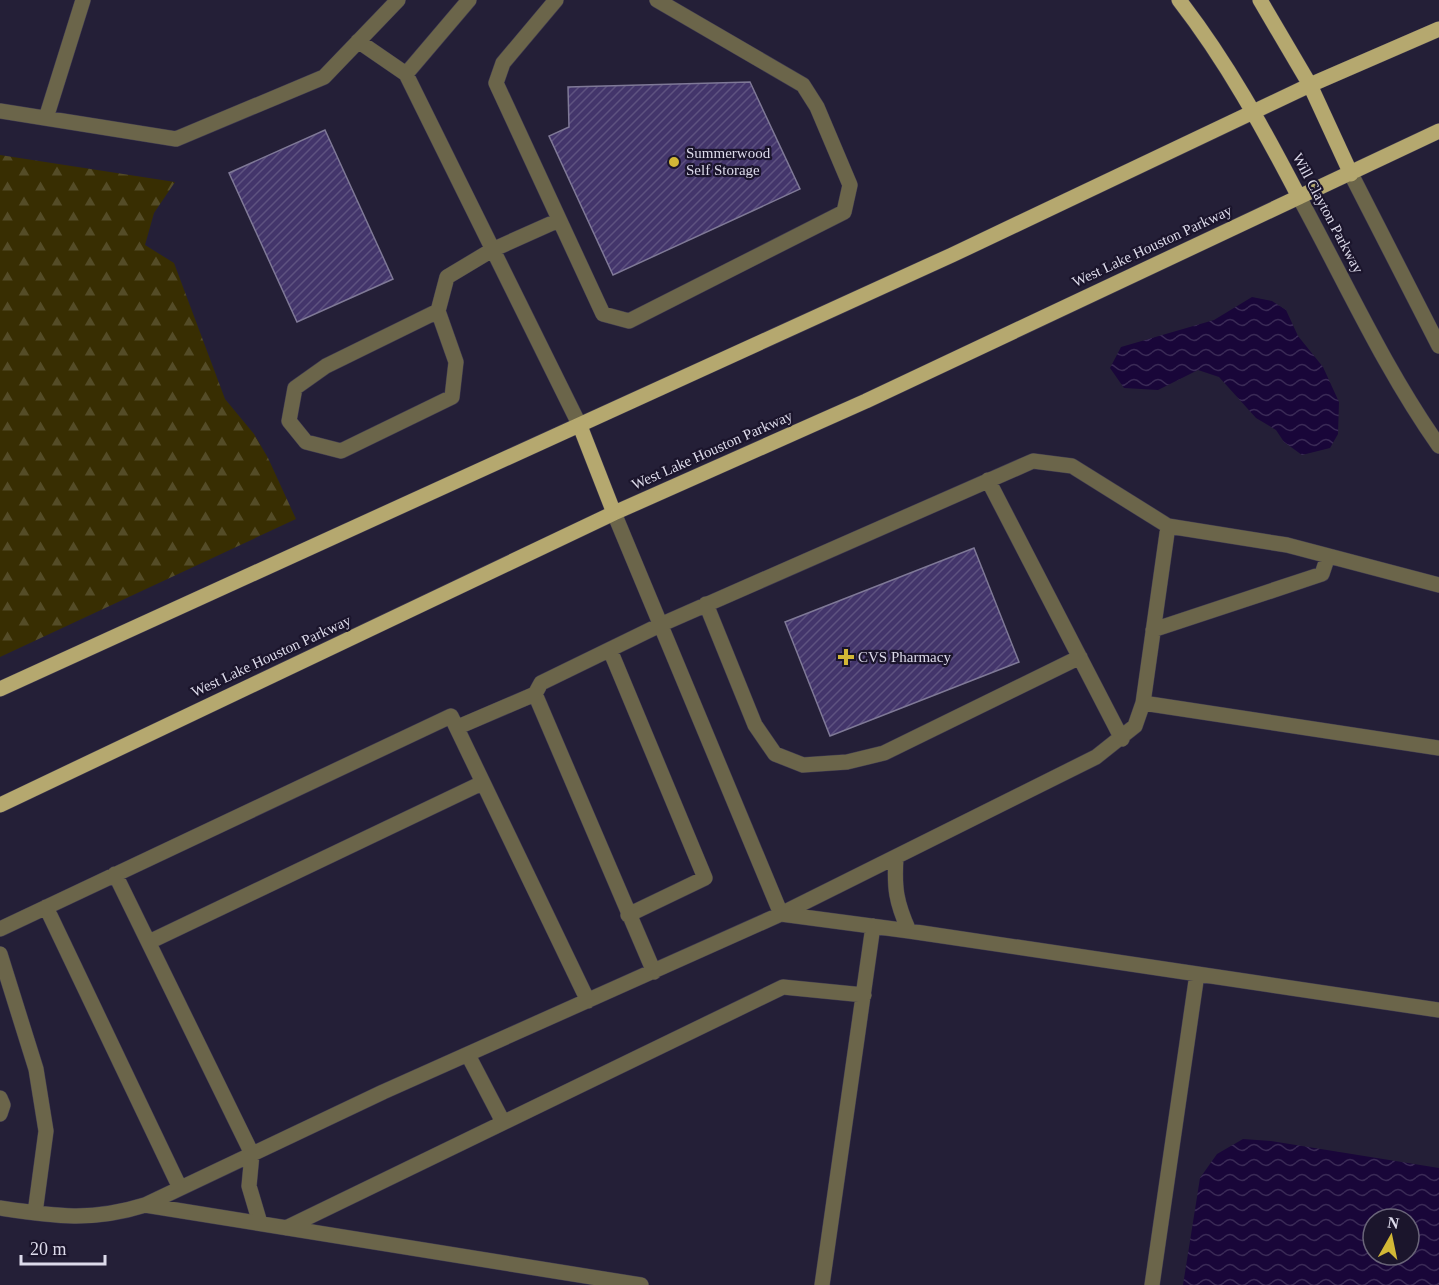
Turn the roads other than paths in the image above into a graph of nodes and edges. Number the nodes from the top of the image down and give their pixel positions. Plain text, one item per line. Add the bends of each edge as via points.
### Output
1 (83, 0) edge
2 (398, 0) edge
3 (470, 0) edge
4 (556, 0) edge
5 (657, 0) edge
6 (1179, 0) edge
7 (1260, 0) edge
8 (1439, 29) edge
9 (358, 41) junction
10 (406, 74) junction
11 (1310, 85) junction
12 (0, 111) edge
13 (1254, 111) junction
14 (46, 118) junction
15 (1439, 131) edge
16 (1351, 174) junction
17 (1299, 197) junction
18 (559, 220) junction
19 (492, 250) junction
20 (438, 311) junction
21 (1439, 346) edge
22 (580, 426) junction
23 (1439, 446) edge
24 (988, 480) junction
25 (614, 513) junction
26 (1168, 526) junction
27 (1328, 556) junction
28 (1439, 585) edge
29 (706, 604) junction
30 (660, 625) junction
31 (1154, 630) junction
32 (610, 650) junction
33 (1080, 657) junction
34 (0, 689) edge
35 (535, 694) junction
36 (1143, 704) junction
37 (458, 727) junction
38 (1122, 739) junction
39 (1439, 748) edge
40 (482, 783) junction
41 (0, 805) edge
42 (896, 857) junction
43 (116, 874) junction
44 (46, 907) junction
45 (781, 914) junction
46 (628, 915) junction
47 (873, 926) junction
48 (0, 929) edge
49 (909, 931) junction
50 (149, 942) junction
51 (0, 954) edge
52 (654, 972) junction
53 (1197, 974) junction
54 (864, 995) junction
55 (588, 1001) junction
56 (1439, 1010) edge
57 (468, 1055) junction
58 (0, 1098) edge
59 (0, 1114) edge
60 (503, 1122) junction
61 (252, 1154) junction
62 (180, 1188) junction
63 (145, 1205) junction
64 (0, 1208) edge
65 (35, 1213) junction
66 (260, 1223) junction
67 (286, 1228) junction
68 (640, 1285) edge
69 (822, 1285) edge
70 (1152, 1285) edge

1 - 14 street
2 - 9 street
3 - 10 street
4 - 18 street via 503,63 496,83
5 - 18 street via 803,85 817,107 849,184 844,212 628,321 603,314
6 - 13 main road, Will Clayton Parkway via 1212,43
7 - 11 main road
8 - 11 main road
9 - 10 street
9 - 14 street via 324,76 176,139
10 - 19 street
11 - 13 main road
11 - 16 main road
12 - 14 street
13 - 17 main road, Will Clayton Parkway
13 - 22 main road
15 - 16 main road, West Lake Houston Parkway
16 - 17 main road, West Lake Houston Parkway
16 - 21 street
17 - 23 street, Will Clayton Parkway via 1383,357
17 - 25 main road, West Lake Houston Parkway via 866,401
18 - 19 street
19 - 20 street via 447,277
19 - 22 street
20 - 20 street via 456,362 452,397 341,451 306,442 290,421 295,388 326,366
22 - 25 main road
22 - 34 main road
24 - 26 street via 1033,461 1072,466
24 - 29 street
24 - 33 street
25 - 30 street
25 - 41 main road, West Lake Houston Parkway
26 - 27 street via 1287,545
26 - 31 street
27 - 28 street
27 - 31 street via 1323,574
29 - 30 street
29 - 33 street via 755,725 775,754 804,765 847,762 884,753
30 - 32 street
30 - 45 street
31 - 36 street
32 - 35 street via 541,683
32 - 46 street via 705,878
33 - 38 street
35 - 37 street
35 - 46 street
36 - 38 street via 1135,726
36 - 39 street
37 - 40 street
37 - 43 street via 451,716
38 - 42 street via 1096,757
40 - 50 street
40 - 55 street
42 - 45 street
42 - 49 street via 894,887
43 - 44 street
43 - 50 street
44 - 48 street
44 - 62 street
45 - 47 street
45 - 52 street
46 - 52 street
47 - 49 street
47 - 54 street
49 - 53 street
50 - 61 street
51 - 65 street via 36,1068 46,1131
52 - 55 street
53 - 56 street
53 - 70 street
54 - 60 street via 783,987
54 - 69 street
55 - 57 street
57 - 60 street
57 - 61 street
58 - 59 street
60 - 67 street
61 - 62 street
61 - 66 street via 249,1186
62 - 63 street
63 - 65 street via 71,1218
63 - 66 street
64 - 65 street
66 - 67 street
67 - 68 street

